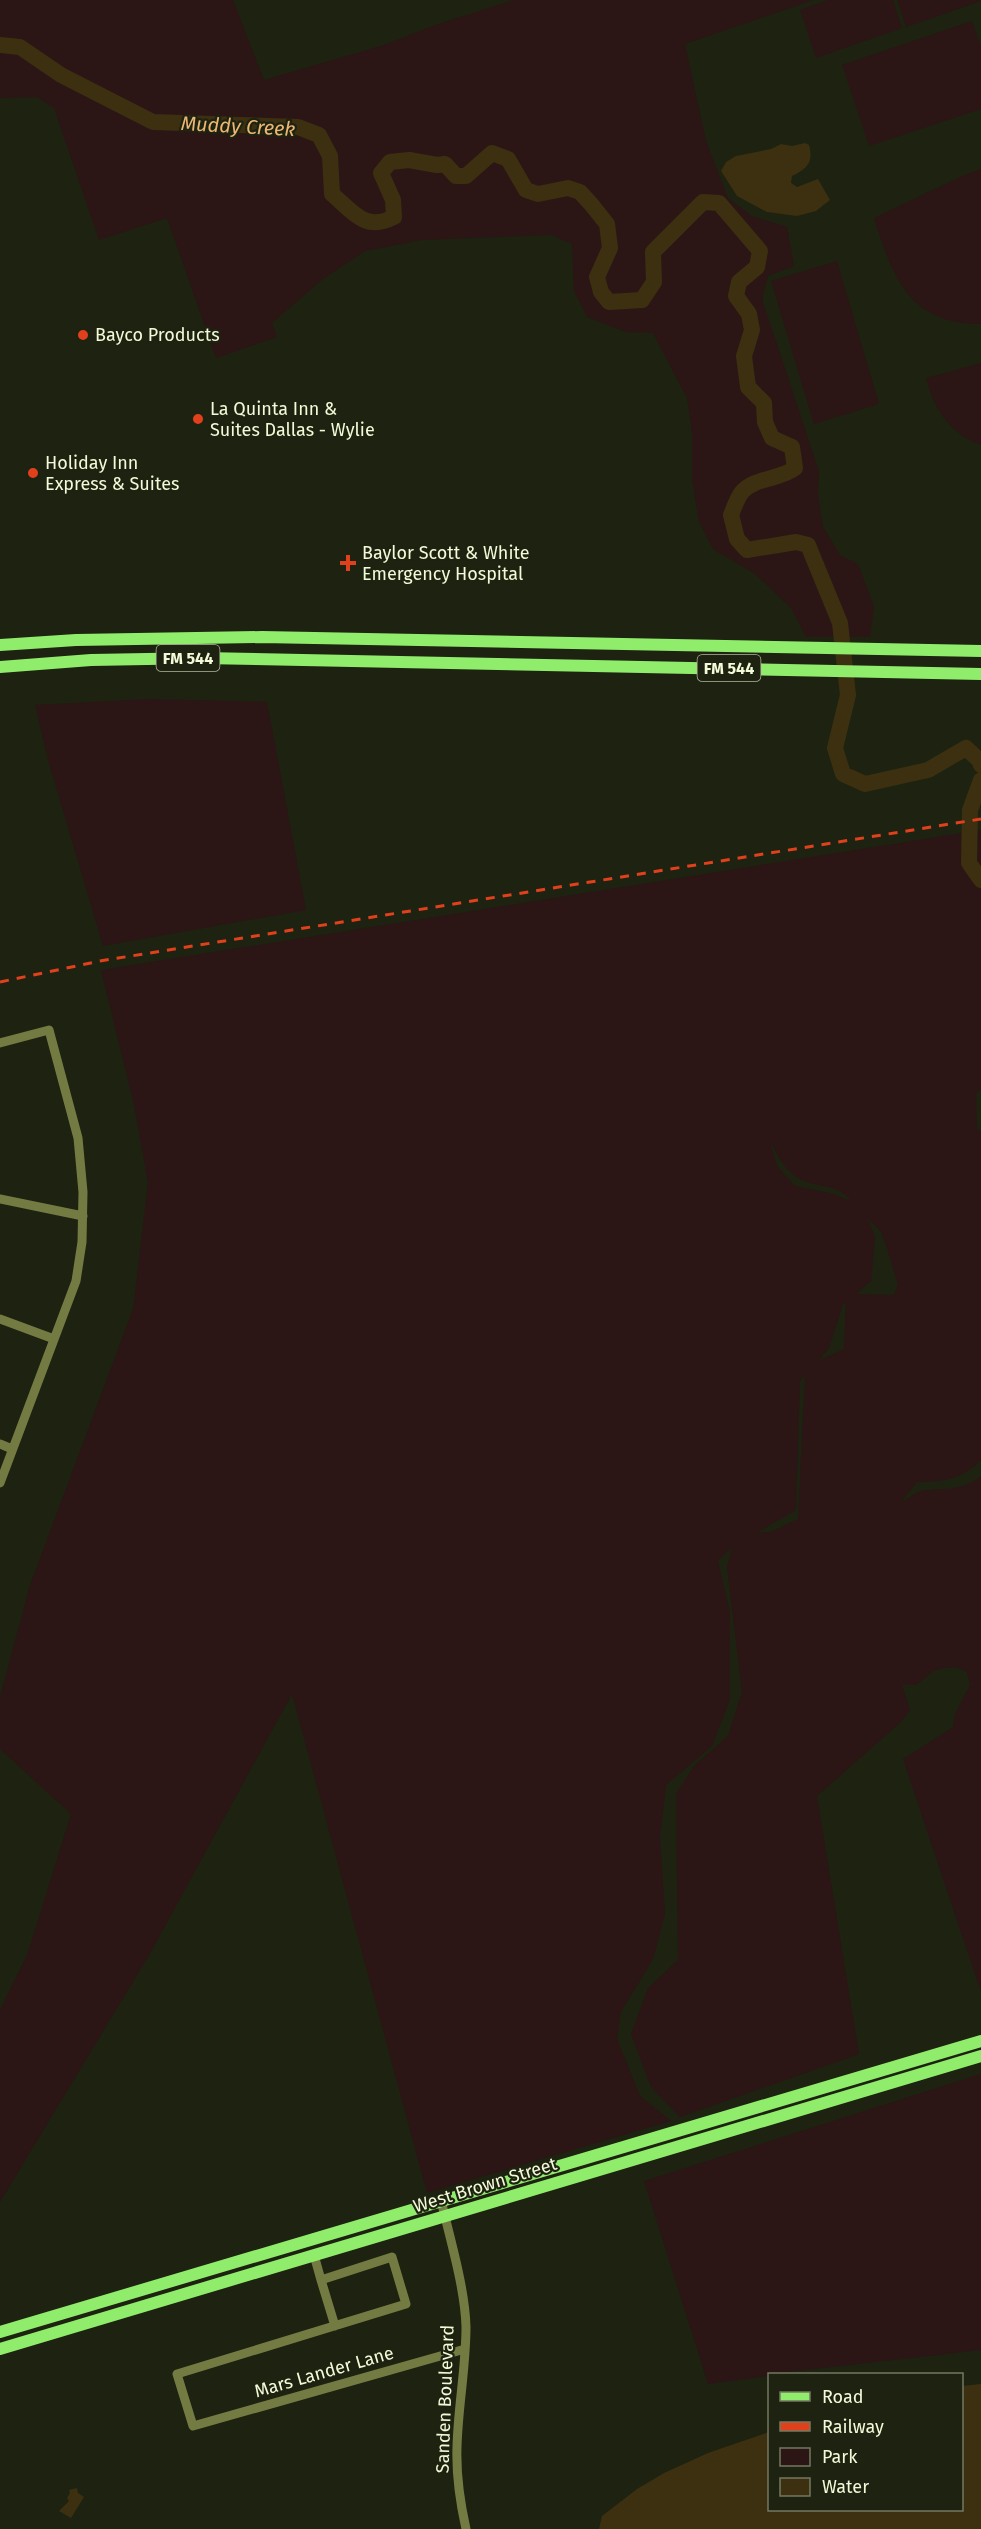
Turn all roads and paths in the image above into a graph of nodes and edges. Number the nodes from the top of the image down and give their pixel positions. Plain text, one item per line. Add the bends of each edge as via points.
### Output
1 (447, 641) junction
2 (0, 645) edge
3 (981, 651) edge
4 (446, 662) junction
5 (0, 667) edge
6 (981, 674) edge
7 (0, 1043) edge
8 (0, 1199) edge
9 (82, 1216) junction
10 (0, 1319) edge
11 (54, 1339) junction
12 (0, 1444) edge
13 (12, 1449) junction
14 (0, 1483) edge
15 (981, 2041) edge
16 (981, 2056) edge
17 (441, 2200) junction
18 (444, 2216) junction
19 (314, 2255) junction
20 (184, 2277) junction
21 (321, 2280) junction
22 (188, 2293) junction
23 (79, 2308) junction
24 (334, 2326) junction
25 (0, 2332) edge
26 (19, 2340) dead end
27 (0, 2349) edge
28 (465, 2349) junction
29 (466, 2529) edge

1 - 2 main road, FM 544 / FM 544 via 194,637
1 - 3 main road, FM 544 / FM 544
1 - 4 main road
4 - 5 main road, FM 544 / FM 544 via 203,658
4 - 6 main road, FM 544 / FM 544
7 - 9 street via 49,1030 78,1138
8 - 9 street
9 - 11 street via 76,1281
10 - 11 street
11 - 13 street
12 - 13 street
13 - 14 street
15 - 17 main road, West Brown Street
16 - 18 main road, West Brown Street
17 - 18 street, Sanden Boulevard
17 - 20 main road, West Brown Street
18 - 19 main road, West Brown Street
18 - 28 street, Sanden Boulevard via 456,2261 466,2325
19 - 21 street
19 - 22 main road, West Brown Street
20 - 22 main road
20 - 23 main road, West Brown Street
21 - 24 street
21 - 24 street via 392,2257 406,2304
22 - 27 main road, West Brown Street
23 - 25 main road, West Brown Street
23 - 26 main road via 68,2318 21,2332
24 - 28 street, Mars Lander Lane via 177,2374 193,2426
28 - 29 street, Sanden Boulevard via 457,2448

